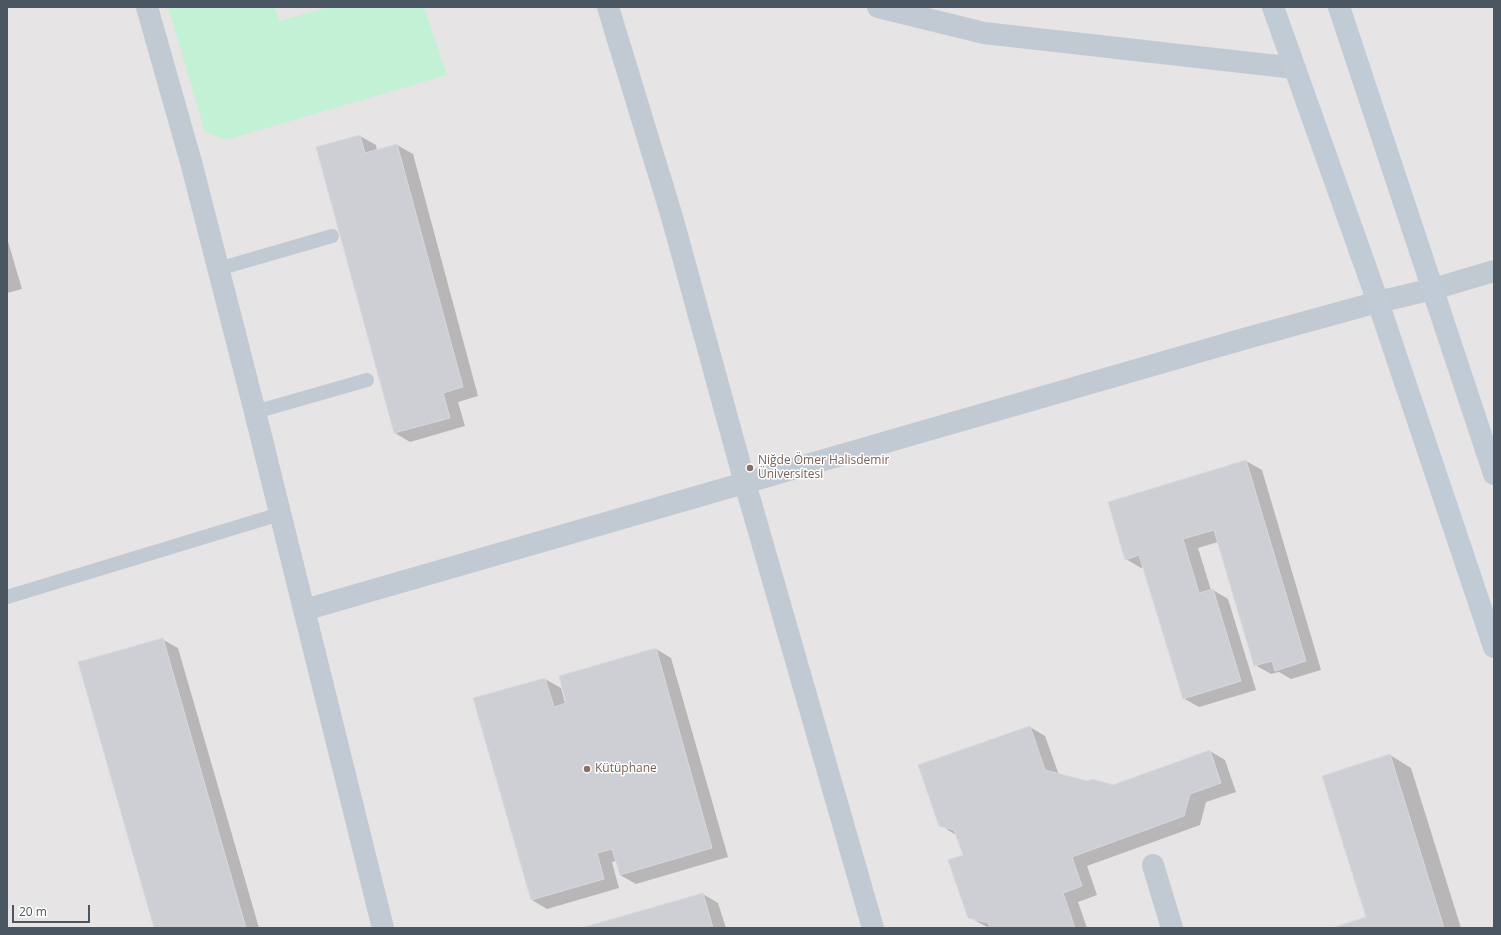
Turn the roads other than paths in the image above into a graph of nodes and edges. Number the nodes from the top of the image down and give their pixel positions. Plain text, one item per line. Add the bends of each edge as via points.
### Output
1 (147, 7) edge
2 (608, 7) edge
3 (878, 7) edge
4 (1273, 7) edge
5 (1339, 7) edge
6 (1295, 68) junction
7 (332, 236) dead end
8 (218, 269) junction
9 (1494, 271) edge
10 (1433, 289) junction
11 (1378, 302) junction
12 (367, 380) dead end
13 (255, 412) junction
14 (1494, 474) edge
15 (745, 483) junction
16 (280, 514) junction
17 (7, 597) edge
18 (304, 610) junction
19 (1494, 647) edge
20 (1153, 865) dead end
21 (383, 928) edge
22 (872, 928) edge
23 (1172, 928) edge

1 - 8 street
2 - 15 street via 672,217
3 - 6 street via 984,33
4 - 6 street
5 - 10 street
6 - 11 street
7 - 8 lane
8 - 13 street
9 - 10 street
10 - 11 street
10 - 14 street
11 - 15 street
11 - 19 street
12 - 13 lane
13 - 16 street
15 - 18 street
15 - 22 street
16 - 17 lane
16 - 18 street
18 - 21 street
20 - 23 street

